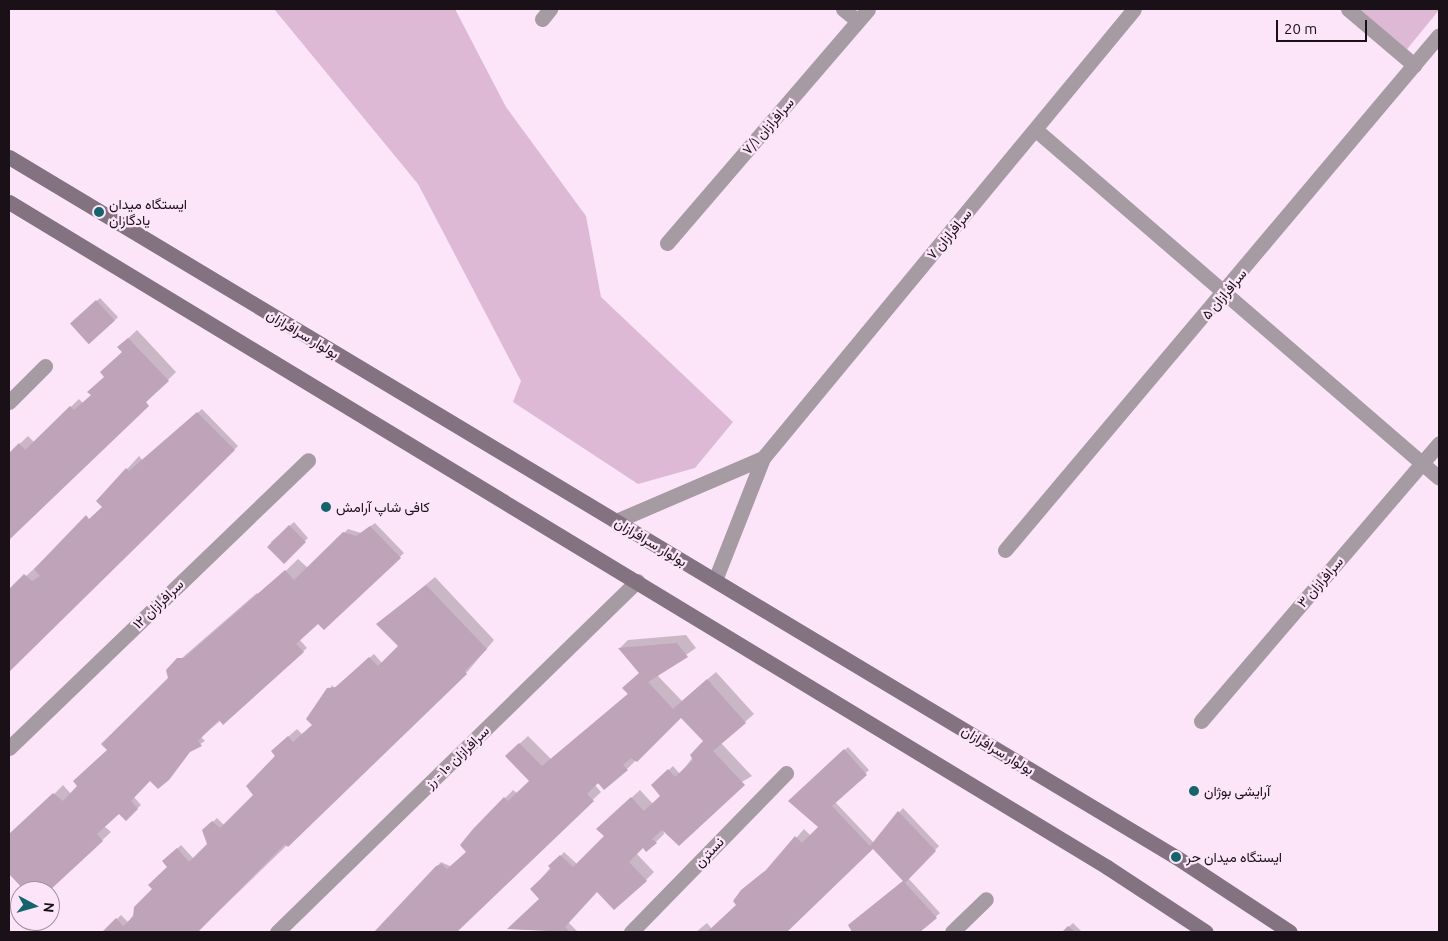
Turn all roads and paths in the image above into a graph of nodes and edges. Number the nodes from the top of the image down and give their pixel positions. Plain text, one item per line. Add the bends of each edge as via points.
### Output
1 (843, 9) edge
2 (868, 9) edge
3 (1134, 9) edge
4 (1348, 9) edge
5 (858, 21) junction
6 (1439, 35) edge
7 (1414, 65) junction
8 (1036, 130) junction
9 (9, 157) edge
10 (9, 202) edge
11 (667, 242) dead end
12 (1226, 293) junction
13 (45, 366) dead end
14 (9, 402) edge
15 (1439, 443) edge
16 (763, 458) junction
17 (308, 460) dead end
18 (1422, 464) junction
19 (1439, 478) edge
20 (616, 521) junction
21 (1005, 550) dead end
22 (715, 580) junction
23 (637, 581) junction
24 (1201, 720) dead end
25 (9, 748) edge
26 (786, 773) dead end
27 (986, 899) dead end
28 (277, 932) edge
29 (631, 932) edge
30 (952, 932) edge
31 (1206, 932) edge
32 (1290, 932) edge

1 - 5 street
2 - 5 street, سرافرازان ۷/۱
3 - 8 street, سرافرازان ۷
4 - 7 street
5 - 11 street, سرافرازان ۷/۱
6 - 7 street, سرافرازان ۵
7 - 12 street, سرافرازان ۵
8 - 12 street
8 - 16 street, سرافرازان ۷
9 - 20 main road, بولوار سرافرازان
10 - 23 main road
12 - 18 street
12 - 21 street, سرافرازان ۵
13 - 14 street
15 - 18 street, سرافرازان ۳
16 - 20 street
16 - 22 street
17 - 25 street, سرافرازان ۱۲
18 - 19 street
18 - 24 street, سرافرازان ۳
20 - 22 main road, بولوار سرافرازان
22 - 32 main road, بولوار سرافرازان via 1176,856
23 - 28 street, سرافرازان ۱۰ - رز
23 - 31 main road via 1107,867
26 - 29 street, نسترن
27 - 30 street

